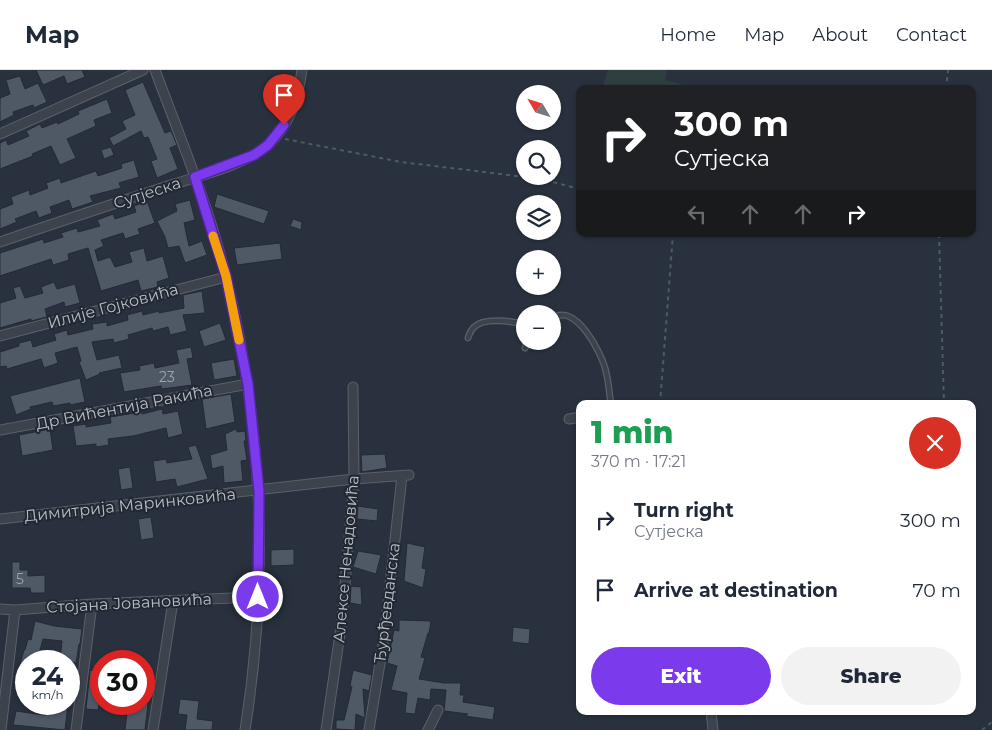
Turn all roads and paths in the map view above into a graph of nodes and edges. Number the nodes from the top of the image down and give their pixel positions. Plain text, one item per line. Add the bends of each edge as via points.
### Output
1 (143, 70) edge
2 (155, 70) edge
3 (302, 70) edge
4 (948, 70) edge
5 (946, 85) edge
6 (0, 134) edge
7 (276, 135) junction
8 (195, 177) junction
9 (576, 188) edge
10 (673, 237) edge
11 (939, 237) edge
12 (0, 242) edge
13 (226, 276) junction
14 (561, 315) edge
15 (516, 322) edge
16 (0, 336) edge
17 (468, 338) dead end
18 (248, 384) junction
19 (353, 387) dead end
20 (610, 400) edge
21 (660, 400) edge
22 (944, 400) edge
23 (576, 418) edge
24 (568, 419) dead end
25 (0, 430) edge
26 (406, 476) joint
27 (354, 479) junction
28 (259, 491) junction
29 (0, 519) edge
30 (258, 597) junction
31 (173, 602) junction
32 (92, 604) junction
33 (0, 609) edge
34 (15, 610) junction
35 (438, 710) dead end
36 (711, 715) edge
37 (992, 722) edge
38 (1, 730) edge
39 (76, 730) edge
40 (153, 730) edge
41 (245, 730) edge
42 (326, 730) edge
43 (369, 730) edge
44 (428, 730) edge
45 (713, 730) edge
46 (982, 730) edge

1 - 6 street
2 - 8 street
3 - 7 street, Сутјеска via 294,106
4 - 5 path
7 - 8 street, Сутјеска via 254,155
7 - 9 path via 402,162 544,180
8 - 12 street, Сутјеска
8 - 13 street
10 - 21 path
11 - 22 path
13 - 16 street, Илије Гојковића
13 - 18 street
14 - 20 lane via 571,316 589,334 601,355
15 - 17 lane via 501,320 478,324
18 - 25 street, Др Вићентија Ракића
18 - 28 street
19 - 27 street, Алексе Ненадовића
23 - 24 street
26 - 27 street, Димитрија Маринковића
26 - 43 street, Ђурђевданска
27 - 28 street, Димитрија Маринковића
27 - 42 street, Алексе Ненадовића via 342,620
28 - 29 street, Димитрија Маринковића
28 - 30 street
30 - 31 street, Стојана Јовановића
30 - 41 street
31 - 32 street, Стојана Јовановића
31 - 40 street
32 - 34 street, Стојана Јовановића
32 - 39 street
33 - 34 street, Стојана Јовановића
34 - 38 street
35 - 44 street
36 - 45 street
37 - 46 path

